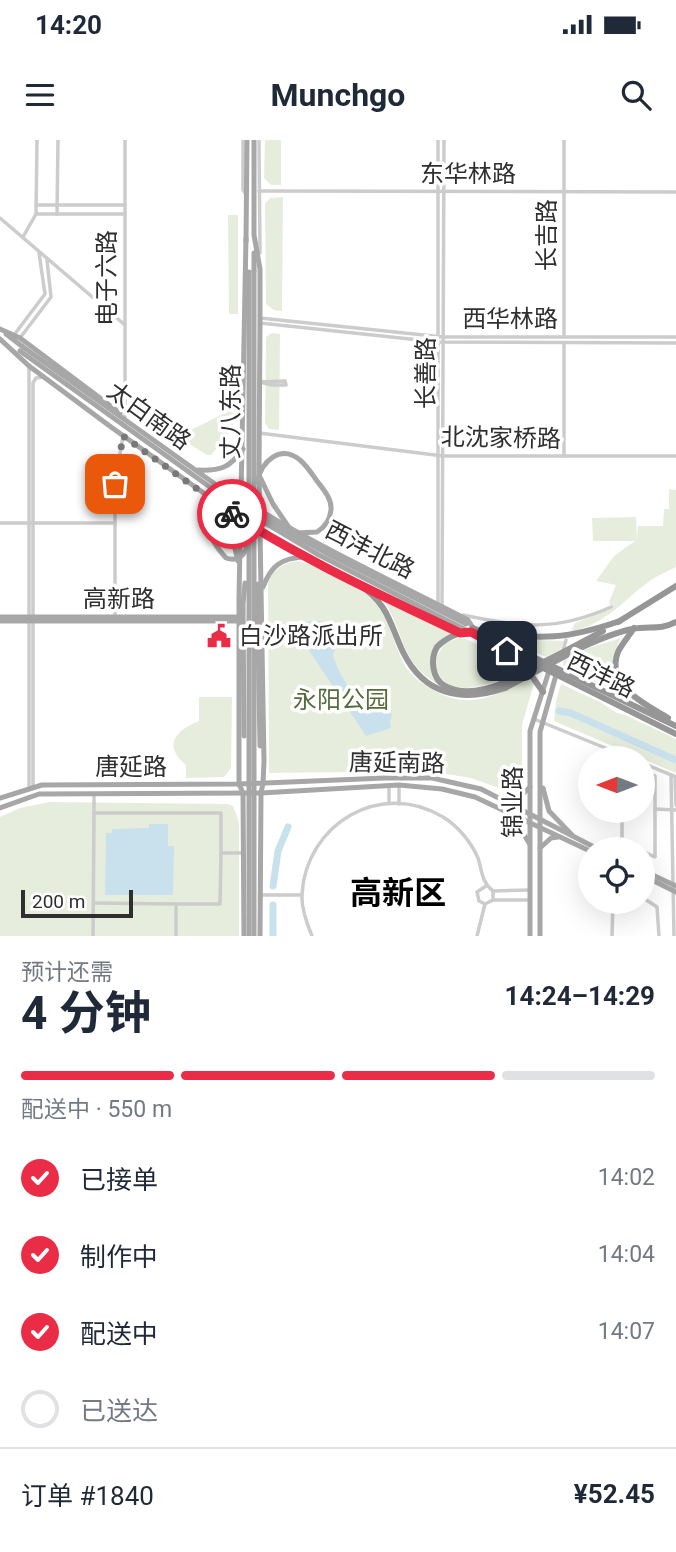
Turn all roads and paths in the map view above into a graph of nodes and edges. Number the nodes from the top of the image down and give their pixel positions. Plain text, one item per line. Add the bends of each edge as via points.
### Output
1 (37, 140) edge
2 (58, 140) edge
3 (125, 140) edge
4 (245, 140) edge
5 (257, 140) edge
6 (438, 140) edge
7 (444, 140) edge
8 (564, 140) edge
9 (254, 188) junction
10 (438, 192) junction
11 (444, 192) junction
12 (564, 192) junction
13 (676, 192) edge
14 (246, 195) junction
15 (36, 205) junction
16 (57, 205) junction
17 (125, 205) junction
18 (36, 214) junction
19 (57, 214) junction
20 (125, 214) junction
21 (0, 218) edge
22 (23, 237) junction
23 (246, 238) junction
24 (39, 251) junction
25 (46, 257) junction
26 (254, 271) junction
27 (260, 320) junction
28 (125, 325) junction
29 (0, 329) edge
30 (564, 336) junction
31 (17, 337) junction
32 (676, 337) edge
33 (0, 338) edge
34 (441, 339) junction
35 (676, 342) edge
36 (564, 343) junction
37 (22, 349) junction
38 (29, 366) junction
39 (44, 377) junction
40 (260, 382) junction
41 (125, 417) junction
42 (243, 432) junction
43 (260, 433) junction
44 (123, 436) junction
45 (243, 449) junction
46 (440, 456) junction
47 (564, 456) junction
48 (676, 456) edge
49 (198, 470) junction
50 (259, 474) junction
51 (254, 496) junction
52 (209, 499) junction
53 (242, 499) junction
54 (235, 505) junction
55 (260, 510) junction
56 (242, 520) junction
57 (0, 523) edge
58 (115, 523) junction
59 (31, 524) junction
60 (290, 530) junction
61 (260, 532) junction
62 (248, 538) junction
63 (251, 551) junction
64 (307, 557) junction
65 (240, 576) junction
66 (359, 585) junction
67 (675, 586) edge
68 (262, 590) junction
69 (440, 605) junction
70 (611, 607) dead end
71 (457, 614) junction
72 (0, 619) edge
73 (31, 619) junction
74 (115, 619) junction
75 (239, 619) junction
76 (620, 621) junction
77 (567, 622) junction
78 (676, 622) edge
79 (634, 628) junction
80 (469, 629) junction
81 (567, 632) dead end
82 (566, 640) dead end
83 (575, 648) junction
84 (507, 651) junction
85 (549, 671) junction
86 (557, 673) junction
87 (504, 686) junction
88 (543, 692) junction
89 (534, 719) junction
90 (544, 722) junction
91 (676, 724) edge
92 (676, 734) edge
93 (601, 746) edge
94 (239, 757) junction
95 (264, 761) junction
96 (655, 769) edge
97 (655, 776) edge
98 (540, 777) junction
99 (674, 777) edge
100 (263, 783) junction
101 (239, 784) junction
102 (399, 785) junction
103 (388, 786) junction
104 (31, 788) junction
105 (530, 790) junction
106 (243, 793) junction
107 (261, 793) junction
108 (540, 793) junction
109 (94, 794) junction
110 (0, 798) edge
111 (499, 798) junction
112 (389, 803) junction
113 (399, 804) junction
114 (0, 808) edge
115 (501, 808) junction
116 (675, 808) edge
117 (656, 809) junction
118 (94, 813) junction
119 (530, 814) junction
120 (540, 820) junction
121 (530, 822) junction
122 (540, 828) junction
123 (560, 837) junction
124 (574, 837) junction
125 (578, 839) edge
126 (578, 845) edge
127 (530, 846) junction
128 (540, 848) junction
129 (221, 853) junction
130 (244, 853) junction
131 (655, 857) edge
132 (655, 878) edge
133 (486, 886) junction
134 (675, 888) edge
135 (530, 890) junction
136 (493, 891) junction
137 (260, 895) junction
138 (302, 895) junction
139 (493, 900) junction
140 (530, 900) junction
141 (93, 903) junction
142 (176, 904) junction
143 (485, 904) junction
144 (655, 905) edge
145 (612, 914) edge
146 (93, 936) edge
147 (176, 936) edge
148 (247, 936) edge
149 (254, 936) edge
150 (260, 936) edge
151 (312, 936) edge
152 (477, 936) edge
153 (530, 936) edge
154 (540, 936) edge
155 (611, 936) edge
156 (659, 936) edge
157 (674, 936) edge

1 - 15 street
2 - 16 street
3 - 17 street, 电子六路
4 - 9 main road, 丈八东路
4 - 14 street
5 - 9 main road, 丈八东路
6 - 10 street, 长善路
7 - 11 street, 长善路
8 - 12 street, 长吉路
9 - 10 street, 东华林路
9 - 14 main road, 丈八东路
9 - 26 main road, 丈八东路
9 - 26 street
10 - 11 street, 东华林路
10 - 34 street, 长善路
11 - 12 street, 东华林路
11 - 34 street, 长善路
12 - 13 street, 东华林路
12 - 30 street, 长吉路
14 - 23 main road, 丈八东路
15 - 16 street
15 - 18 street
16 - 17 street
16 - 19 street
17 - 20 street, 电子六路
18 - 19 street
18 - 22 street
19 - 20 street
20 - 28 street, 电子六路
21 - 22 street
22 - 24 street
23 - 26 main road, 丈八东路
23 - 42 main road
24 - 25 street
24 - 31 street via 45,294
25 - 28 street
25 - 31 street via 51,297
26 - 27 main road, 丈八东路
26 - 51 main road, 丈八东路, bridge
26 - 62 main road, 丈八东路, bridge
27 - 34 street, 西华林路
27 - 40 main road, 丈八东路
28 - 41 street, 电子六路
29 - 31 main road, 太白南路
29 - 37 main road, 太白南路
30 - 32 street, 西华林路
30 - 34 street, 西华林路
30 - 36 street, 长吉路
31 - 41 main road, 太白南路
33 - 37 main road, 太白南路
33 - 38 main road, 太白南路
34 - 36 street, 西华林路
34 - 46 street, 长善路
35 - 36 street, 西华林路
36 - 47 street, 长吉路
37 - 54 main road, 太白南路, bridge
37 - 60 main road, 太白南路, bridge via 257,514
38 - 39 main road, 太白南路
38 - 59 street
39 - 44 main road, 太白南路
39 - 59 street via 33,383
40 - 40 street via 272,385 286,385 285,381
40 - 43 main road, 丈八东路
41 - 49 main road, 太白南路
42 - 43 street, 北沈家桥路
42 - 45 main road
43 - 46 street, 北沈家桥路
43 - 50 main road, 丈八东路
44 - 52 main road, 太白南路
44 - 58 street via 116,471
45 - 49 main road via 225,468
45 - 53 main road
46 - 47 street, 北沈家桥路
46 - 69 street, 长善路
47 - 48 street, 北沈家桥路
49 - 53 main road, 太白南路
50 - 55 main road, 丈八东路
50 - 60 main road
51 - 60 main road, bridge via 268,459 287,454 304,464 327,495 331,511 317,532
51 - 63 main road, 丈八东路, bridge
52 - 56 main road, 太白南路
52 - 65 main road via 229,525
53 - 55 main road, 西沣北路
53 - 56 main road
54 - 62 main road, bridge via 211,511 208,531 231,560 244,554
54 - 80 main road, 太白南路, bridge via 319,555
55 - 60 main road, 西沣北路
55 - 61 main road, 丈八东路
56 - 61 main road, 西沣北路
56 - 65 main road
57 - 59 street
58 - 59 street
58 - 74 street
59 - 73 street
60 - 69 main road, 西沣北路
60 - 80 main road, 太白南路, bridge
61 - 64 main road, 西沣北路
61 - 68 main road, 丈八东路
62 - 63 main road, 丈八东路, bridge
63 - 94 main road, bridge via 243,604 244,736
63 - 95 main road, bridge via 259,603 260,746
63 - 148 main road, 丈八东路, bridge
63 - 149 main road, 丈八东路, bridge
64 - 66 main road, 西沣北路
64 - 68 main road via 279,562
65 - 75 main road
66 - 80 main road, 西沣北路
66 - 87 highway via 384,607 406,657 424,680 465,696
67 - 76 highway
68 - 95 main road, 丈八东路
69 - 71 main road, 西沣北路
70 - 77 street
71 - 77 street via 511,625
71 - 80 main road, 西沣北路 via 468,620
72 - 73 main road, 高新路
73 - 74 main road, 高新路
73 - 104 street
74 - 75 main road, 高新路
75 - 94 main road
76 - 80 highway via 558,638
76 - 83 highway
77 - 81 street
78 - 79 highway via 663,628
79 - 83 highway
79 - 91 highway via 616,660 619,680 624,689
80 - 84 highway, 西沣路
80 - 86 highway, 西沣路
80 - 87 highway via 444,641 434,656 434,671 441,683 468,691
82 - 86 street
83 - 87 highway, bridge
84 - 85 highway, 西沣路
84 - 88 highway
85 - 86 highway, 西沣路
85 - 88 main road, 锦业路
86 - 90 main road, 锦业路
86 - 91 highway, 西沣路
86 - 92 highway, 西沣路
88 - 89 main road, 锦业路
89 - 90 street
89 - 105 main road, 锦业路
90 - 93 street
90 - 98 main road, 锦业路
94 - 101 main road
95 - 100 main road
96 - 99 street
97 - 117 street
98 - 108 main road, 锦业路
98 - 124 main road via 549,811
99 - 116 street
100 - 101 main road, 唐延路
100 - 107 main road
100 - 111 main road, 唐延南路 via 432,778
101 - 104 main road, 唐延路
101 - 106 main road, 丈八东路
102 - 103 main road, 唐延南路
102 - 113 street
102 - 115 main road, 唐延南路 via 442,789
103 - 107 main road, 唐延南路
103 - 112 street
104 - 110 main road, 唐延路
105 - 108 main road
105 - 111 main road via 519,798
105 - 119 main road, 锦业路
106 - 107 main road, 唐延路
106 - 109 main road, 唐延路
106 - 130 main road, 丈八东路
107 - 137 main road
108 - 120 main road, 锦业路
109 - 114 main road, 唐延路 via 40,794
109 - 118 street
111 - 119 main road, 唐延南路
112 - 113 street
112 - 138 street via 365,808 321,838 307,864
113 - 133 street via 432,811 463,834 477,856
115 - 121 main road, 唐延南路
115 - 127 main road via 518,824
116 - 117 street
116 - 134 street
117 - 131 street
118 - 129 street via 221,813
118 - 141 street
119 - 120 main road, 唐延南路
119 - 121 main road, 锦业路
120 - 122 main road, 锦业路
120 - 124 main road, 唐延南路
121 - 122 main road, 唐延南路
121 - 127 main road, 锦业路
122 - 123 main road, 唐延南路
122 - 128 main road, 锦业路
123 - 126 main road, 唐延南路
123 - 128 main road
124 - 125 main road, 唐延南路
127 - 135 main road, 锦业路
128 - 154 main road, 锦业路
129 - 130 street
129 - 142 street via 220,904
130 - 148 main road, 丈八东路
132 - 134 main road
133 - 136 street
133 - 143 street via 477,892
134 - 157 street
135 - 136 street
135 - 140 main road, 锦业路
136 - 139 street
137 - 138 street
137 - 150 main road
138 - 151 street
139 - 140 street
139 - 143 street
140 - 153 main road, 锦业路
141 - 142 street
141 - 146 street
142 - 147 street
143 - 152 street
144 - 156 street
145 - 155 street

